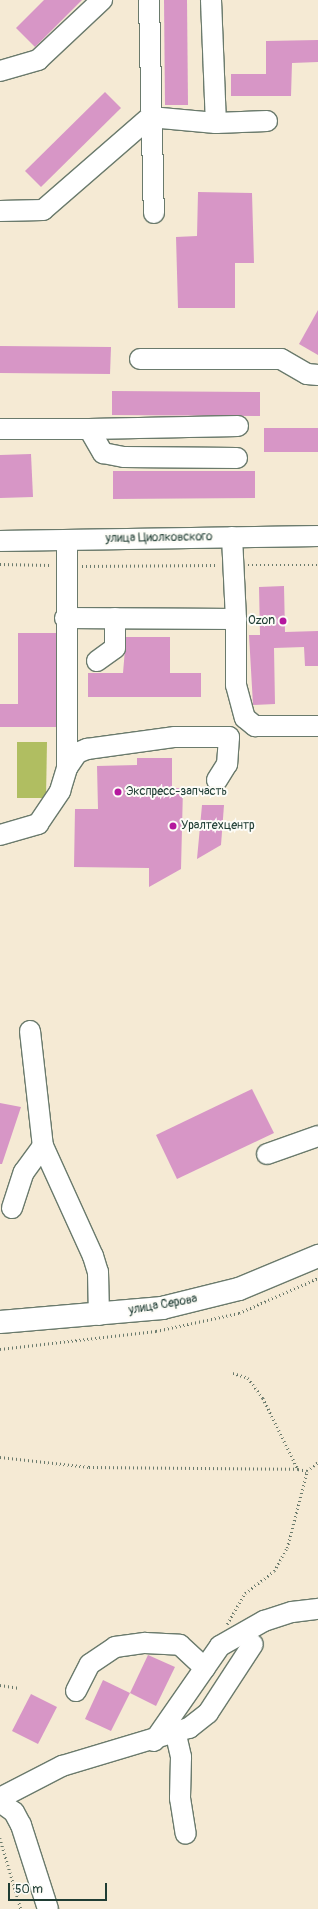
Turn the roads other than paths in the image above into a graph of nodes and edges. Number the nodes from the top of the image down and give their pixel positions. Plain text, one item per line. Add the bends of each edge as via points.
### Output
1 (102, 0) edge
2 (149, 0) edge
3 (211, 0) edge
4 (0, 71) edge
5 (150, 117) junction
6 (267, 120) dead end
7 (216, 123) junction
8 (0, 211) edge
9 (154, 212) dead end
10 (140, 359) dead end
11 (318, 375) edge
12 (238, 426) dead end
13 (0, 429) edge
14 (89, 429) junction
15 (237, 458) dead end
16 (318, 536) edge
17 (232, 537) junction
18 (66, 540) junction
19 (0, 541) edge
20 (65, 618) junction
21 (115, 618) junction
22 (236, 619) junction
23 (98, 661) dead end
24 (245, 718) junction
25 (318, 726) edge
26 (229, 737) junction
27 (67, 768) junction
28 (217, 780) dead end
29 (0, 835) edge
30 (30, 1031) dead end
31 (318, 1136) edge
32 (43, 1146) junction
33 (267, 1154) dead end
34 (12, 1208) dead end
35 (318, 1256) edge
36 (99, 1315) junction
37 (0, 1322) edge
38 (318, 1609) edge
39 (253, 1644) dead end
40 (205, 1668) junction
41 (76, 1691) dead end
42 (176, 1735) junction
43 (154, 1741) junction
44 (0, 1798) edge
45 (0, 1802) edge
46 (186, 1834) dead end
47 (48, 1909) edge

1 - 4 street via 38,60
2 - 5 street
3 - 7 street
5 - 7 street
5 - 8 street via 43,210
5 - 9 street
6 - 7 street
10 - 11 street via 281,359 307,374
12 - 14 street
13 - 14 street
14 - 15 street via 103,453 124,457
16 - 17 street, улица Циолковского
17 - 18 street, улица Циолковского
17 - 22 street
18 - 19 street, улица Циолковского
18 - 20 street via 68,566
20 - 21 street
20 - 27 street
21 - 22 street
21 - 23 street via 115,648
22 - 24 street via 236,685
24 - 25 street via 255,726
24 - 26 street
26 - 27 street via 175,737 87,749 77,753
26 - 28 street via 227,764
27 - 29 street via 60,791 38,824
30 - 32 street
31 - 33 street
32 - 34 street via 24,1172
32 - 36 street via 93,1256 98,1272
35 - 36 main road, улица Серова via 239,1289 162,1308
36 - 37 main road, улица Серова
38 - 40 street via 292,1612 264,1621 220,1646
39 - 42 street via 208,1713
40 - 41 street via 180,1645 144,1643 115,1647 90,1664
40 - 43 street
42 - 43 street
42 - 46 street via 181,1757 180,1798
43 - 44 street via 62,1766
45 - 47 street via 14,1812 21,1825

